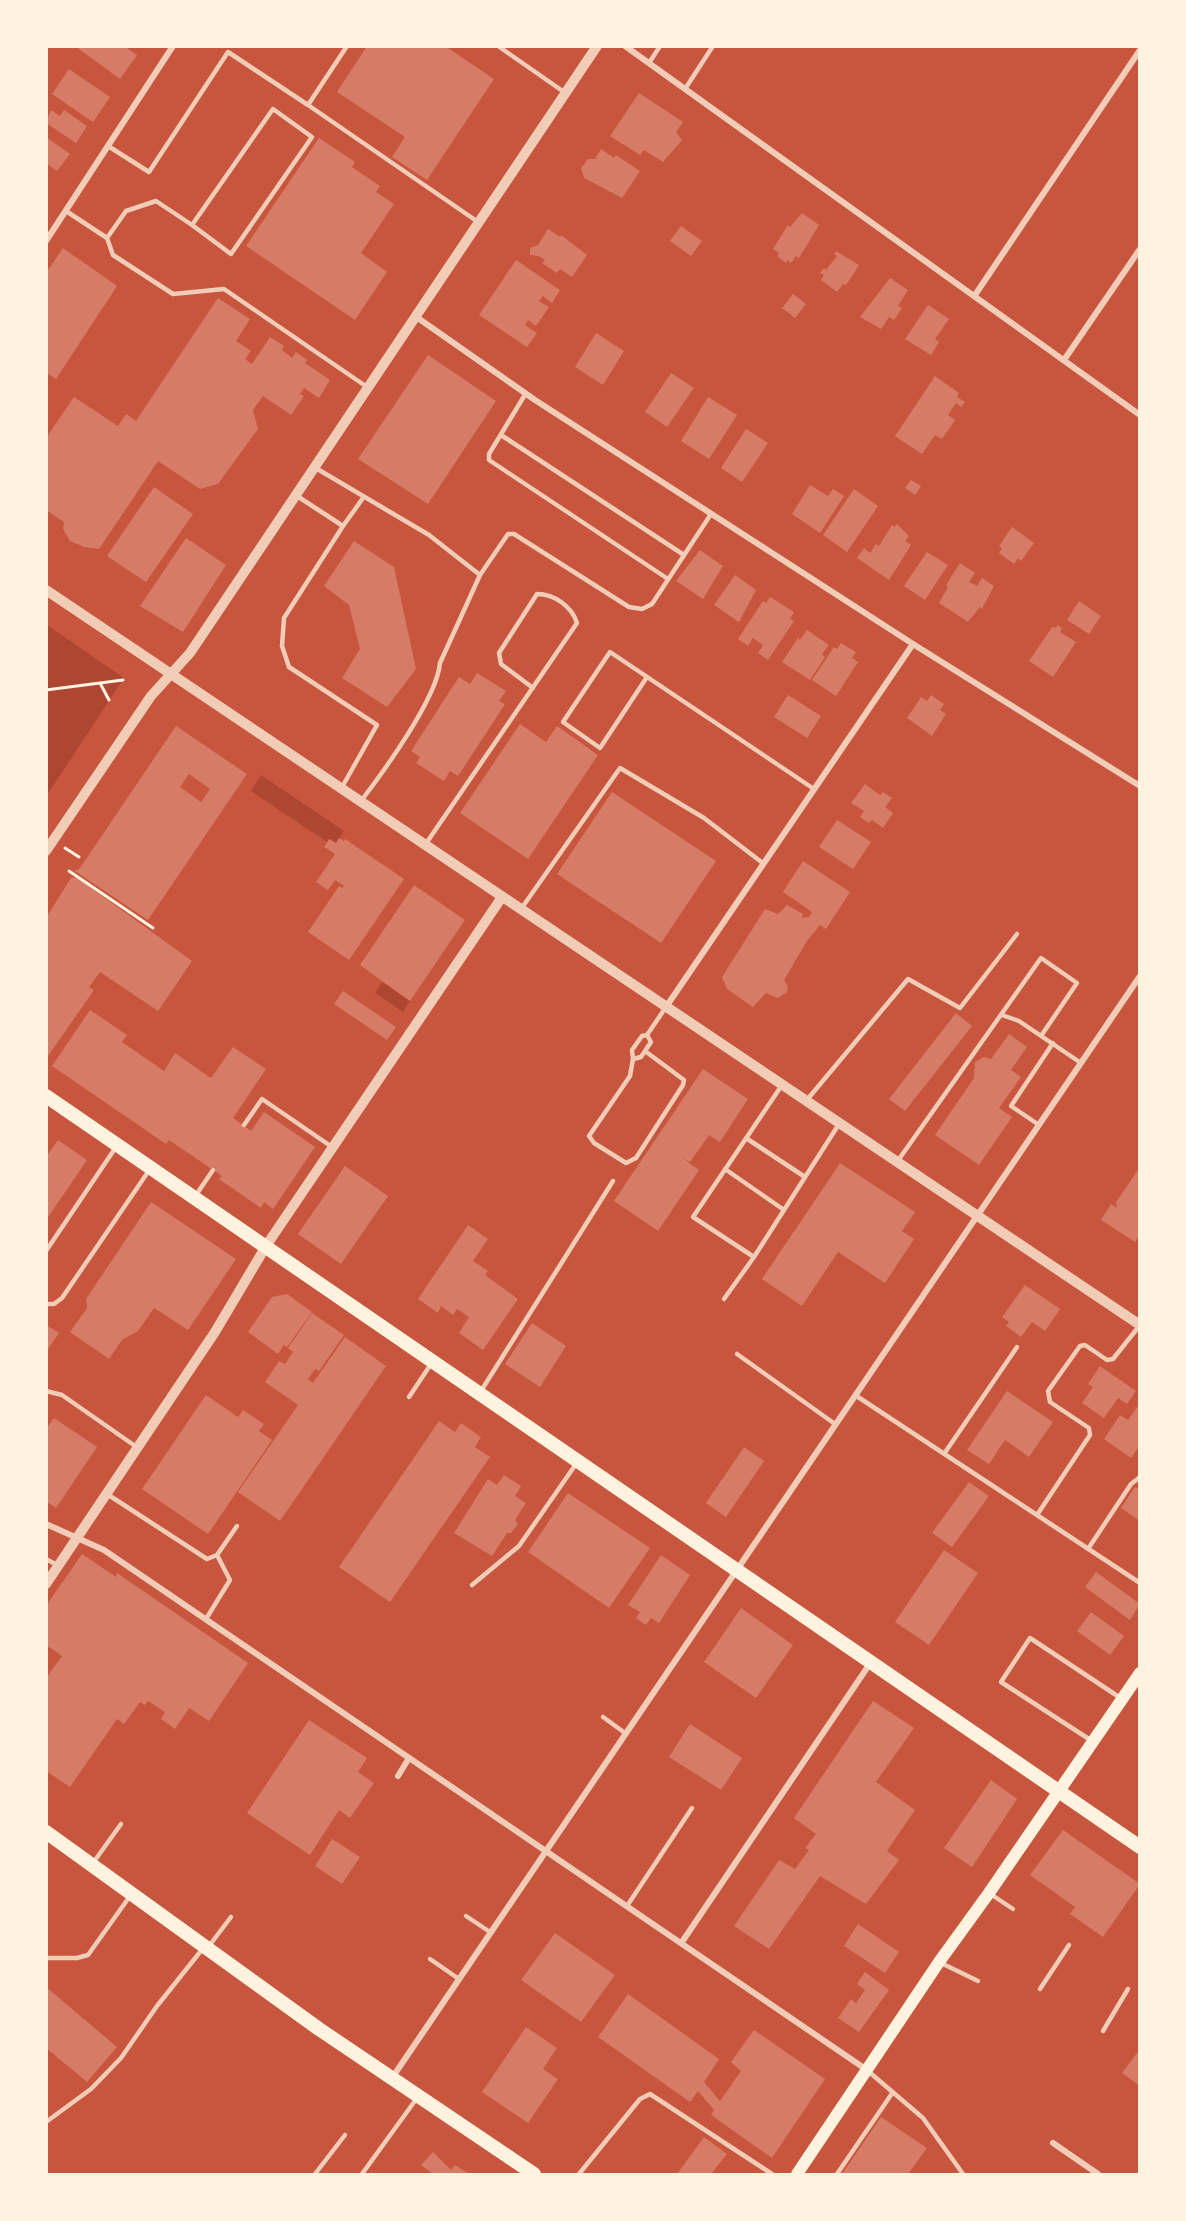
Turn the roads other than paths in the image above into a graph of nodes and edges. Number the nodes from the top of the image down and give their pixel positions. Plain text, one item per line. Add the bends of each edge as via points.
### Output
1 (173, 46) edge
2 (346, 46) edge
3 (498, 46) edge
4 (597, 46) edge
5 (625, 46) edge
6 (660, 46) edge
7 (713, 46) edge
8 (1140, 51) edge
9 (649, 63) junction
10 (685, 88) junction
11 (564, 92) junction
12 (308, 105) junction
13 (108, 146) junction
14 (66, 212) junction
15 (478, 222) junction
16 (192, 225) junction
17 (106, 238) junction
18 (46, 241) edge
19 (1140, 249) edge
20 (975, 295) junction
21 (415, 316) junction
22 (1064, 360) junction
23 (367, 387) junction
24 (526, 393) junction
25 (1140, 415) edge
26 (501, 435) junction
27 (314, 467) junction
28 (295, 495) junction
29 (363, 498) junction
30 (711, 514) junction
31 (343, 526) junction
32 (684, 555) junction
33 (480, 575) junction
34 (668, 579) junction
35 (46, 590) edge
36 (913, 644) junction
37 (170, 674) junction
38 (647, 677) junction
39 (533, 688) junction
40 (1140, 786) edge
41 (341, 789) junction
42 (814, 789) junction
43 (361, 802) junction
44 (425, 845) junction
45 (46, 851) edge
46 (764, 864) junction
47 (502, 897) junction
48 (521, 909) junction
49 (1017, 934) dead end
50 (1140, 976) edge
51 (666, 1007) junction
52 (1002, 1015) junction
53 (647, 1035) junction
54 (1041, 1035) junction
55 (1053, 1043) junction
56 (645, 1051) junction
57 (633, 1059) junction
58 (1081, 1063) junction
59 (782, 1085) junction
60 (46, 1096) edge
61 (806, 1101) junction
62 (839, 1123) junction
63 (244, 1125) dead end
64 (1039, 1125) junction
65 (746, 1138) junction
66 (117, 1145) junction
67 (333, 1147) junction
68 (897, 1162) junction
69 (151, 1167) junction
70 (725, 1169) junction
71 (213, 1170) dead end
72 (805, 1177) junction
73 (613, 1181) dead end
74 (194, 1197) junction
75 (784, 1210) junction
76 (977, 1216) junction
77 (266, 1246) junction
78 (46, 1251) edge
79 (753, 1257) junction
80 (724, 1299) dead end
81 (46, 1304) edge
82 (1140, 1325) edge
83 (1017, 1347) dead end
84 (737, 1354) dead end
85 (433, 1361) junction
86 (46, 1390) edge
87 (479, 1393) junction
88 (855, 1395) junction
89 (409, 1396) dead end
90 (835, 1424) junction
91 (138, 1448) junction
92 (944, 1454) junction
93 (578, 1462) junction
94 (1140, 1477) edge
95 (107, 1494) junction
96 (1036, 1515) junction
97 (46, 1524) edge
98 (237, 1526) dead end
99 (78, 1539) junction
100 (1088, 1549) junction
101 (217, 1554) junction
102 (46, 1559) edge
103 (58, 1567) junction
104 (737, 1570) junction
105 (1140, 1583) edge
106 (46, 1584) edge
107 (472, 1585) dead end
108 (206, 1619) junction
109 (871, 1662) junction
110 (1140, 1673) edge
111 (1122, 1699) junction
112 (603, 1717) dead end
113 (625, 1733) junction
114 (1093, 1741) junction
115 (409, 1758) junction
116 (398, 1776) dead end
117 (1059, 1790) junction
118 (692, 1808) dead end
119 (121, 1824) dead end
120 (46, 1832) edge
121 (1140, 1847) edge
122 (544, 1851) junction
123 (92, 1865) junction
124 (989, 1893) junction
125 (131, 1894) junction
126 (627, 1906) junction
127 (1013, 1909) dead end
128 (466, 1916) dead end
129 (231, 1917) dead end
130 (490, 1932) junction
131 (682, 1942) junction
132 (1069, 1945) dead end
133 (206, 1947) junction
134 (46, 1958) edge
135 (430, 1959) dead end
136 (939, 1962) junction
137 (459, 1979) junction
138 (978, 1981) dead end
139 (1040, 1989) dead end
140 (1128, 1989) dead end
141 (1103, 2031) dead end
142 (868, 2070) junction
143 (392, 2078) junction
144 (893, 2092) junction
145 (419, 2096) junction
146 (46, 2122) edge
147 (345, 2135) dead end
148 (1053, 2143) dead end
149 (799, 2174) edge
150 (315, 2175) edge
151 (362, 2175) edge
152 (534, 2175) edge
153 (579, 2175) edge
154 (772, 2175) edge
155 (837, 2175) edge
156 (963, 2175) edge
157 (1098, 2175) edge

1 - 13 street
2 - 12 lane
3 - 11 lane
4 - 11 street
5 - 9 street
6 - 9 lane
7 - 10 lane
8 - 20 street
9 - 10 street
10 - 20 street
11 - 15 street
12 - 13 lane via 228,52 149,172
12 - 15 lane
13 - 14 street
14 - 17 lane
14 - 18 street
15 - 21 street
16 - 16 lane via 273,110 312,137 231,254
16 - 17 lane via 156,201 126,211
17 - 23 lane via 112,255 173,294 225,289
19 - 22 street
20 - 22 street
21 - 23 street
21 - 24 street
22 - 25 street
23 - 27 street
24 - 26 lane
24 - 30 street
26 - 32 lane
26 - 34 lane via 489,454 489,460 497,467
27 - 28 street
27 - 29 lane
28 - 31 lane
28 - 37 street via 190,652
29 - 31 lane
29 - 33 lane via 429,535
30 - 32 lane
30 - 36 street
31 - 41 lane via 284,618 282,646 289,667 377,725
32 - 34 lane
33 - 34 lane via 504,538 514,534 629,606 642,609 652,604
33 - 43 lane via 440,663 439,678
35 - 37 street
36 - 40 street
36 - 42 street
37 - 41 street
37 - 45 street
38 - 38 lane via 610,652 563,722 600,748
38 - 42 lane
39 - 39 lane via 577,623 574,612 548,594 537,594 499,653 501,664
39 - 44 lane
41 - 43 street
42 - 46 street
43 - 44 street
44 - 47 street
46 - 48 lane via 704,818 620,768
46 - 51 street
47 - 48 street
47 - 67 street
48 - 51 street
49 - 61 lane via 960,1008 908,979
50 - 58 street
51 - 53 lane
51 - 59 street
52 - 54 lane
52 - 54 lane via 1041,958 1077,983
52 - 68 lane
53 - 56 lane via 651,1042
53 - 57 lane via 632,1050
54 - 55 lane
55 - 58 lane
55 - 64 lane via 1011,1106
56 - 57 lane
56 - 57 lane via 684,1080 636,1158 626,1163 594,1143 590,1136 630,1076
58 - 64 street
59 - 61 street
59 - 65 lane
60 - 66 main road
61 - 62 street
62 - 68 street
62 - 72 lane
63 - 67 lane via 262,1099
64 - 76 street
65 - 70 lane
65 - 72 lane
66 - 69 main road
66 - 78 lane
67 - 77 street
68 - 76 street
69 - 74 main road
69 - 81 lane via 62,1298
70 - 75 lane
70 - 79 lane via 693,1217
71 - 74 lane
72 - 75 lane
73 - 87 lane
74 - 77 main road
75 - 79 lane
76 - 82 street
76 - 88 street
77 - 85 main road
77 - 91 street
79 - 80 lane
82 - 96 lane via 1113,1359 1107,1360 1080,1346 1048,1391 1050,1402 1089,1428 1090,1435
83 - 92 lane
84 - 90 lane
85 - 87 main road
85 - 89 lane
86 - 91 lane via 62,1395
87 - 93 main road
88 - 90 street
88 - 92 lane
90 - 104 street
91 - 95 street
92 - 96 lane
93 - 104 main road
93 - 107 lane via 519,1546
94 - 100 lane via 1131,1484
95 - 99 street
95 - 101 lane via 198,1553 211,1559
96 - 100 lane
97 - 99 street
98 - 101 lane
99 - 103 street
99 - 108 street via 104,1550
100 - 105 lane
101 - 108 lane via 230,1580
102 - 103 lane
103 - 106 street
104 - 109 main road
104 - 113 street
108 - 115 street
109 - 117 main road
109 - 131 street
110 - 111 main road
111 - 114 main road
111 - 114 lane via 1030,1638 1001,1682
112 - 113 lane
113 - 122 street
114 - 117 main road
115 - 116 street
115 - 122 street
117 - 121 main road
117 - 124 main road
118 - 126 lane
119 - 123 lane
120 - 123 main road
122 - 126 street
122 - 130 street
123 - 125 main road
124 - 127 lane
124 - 136 main road
125 - 133 main road
125 - 134 lane via 88,1955
126 - 131 street
128 - 130 lane
129 - 133 lane
130 - 137 street
131 - 142 street
132 - 139 lane
133 - 143 main road
133 - 146 lane via 157,2006 121,2058 91,2089
135 - 137 lane
136 - 138 lane
136 - 142 main road
137 - 143 street
140 - 141 lane
142 - 144 lane
142 - 149 main road
143 - 145 main road
144 - 155 lane
144 - 156 lane via 923,2118
145 - 151 lane
145 - 152 main road
147 - 150 lane
148 - 157 street
153 - 154 lane via 640,2098 650,2094

